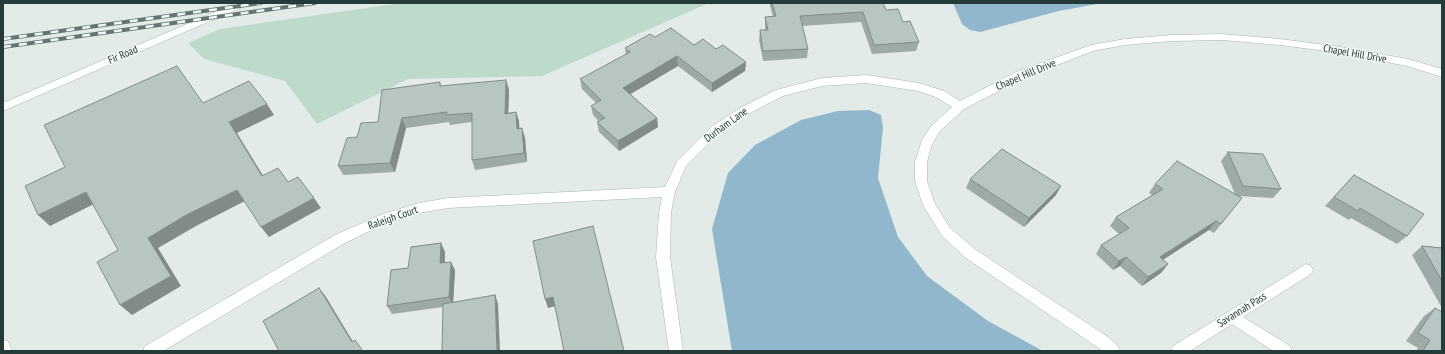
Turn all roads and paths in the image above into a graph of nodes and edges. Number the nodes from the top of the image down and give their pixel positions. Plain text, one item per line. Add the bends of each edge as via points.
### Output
1 (244, 3) edge
2 (1442, 73) edge
3 (960, 106) junction
4 (3, 107) edge
5 (669, 192) junction
6 (1306, 270) dead end
7 (1232, 317) junction
8 (3, 346) edge
9 (6, 351) edge
10 (150, 351) edge
11 (676, 351) edge
12 (1113, 351) edge
13 (1178, 351) edge
14 (1285, 351) edge

1 - 4 street, Fir Road
2 - 3 street, Chapel Hill Drive via 1408,63 1280,42 1222,37 1172,38 1091,48 1020,75
3 - 5 street, Durham Lane via 940,94 920,87 866,79 822,82 780,93 746,110 715,130 681,164
3 - 12 street, Chapel Hill Drive via 936,128 926,143 921,162 921,181 929,205 946,232 971,254
5 - 10 street, Raleigh Court via 448,203 419,208 380,220 340,239
5 - 11 street, Durham Lane via 665,213 663,257
6 - 7 street, Savannah Pass
7 - 13 street, Savannah Pass
7 - 14 street
8 - 9 street

